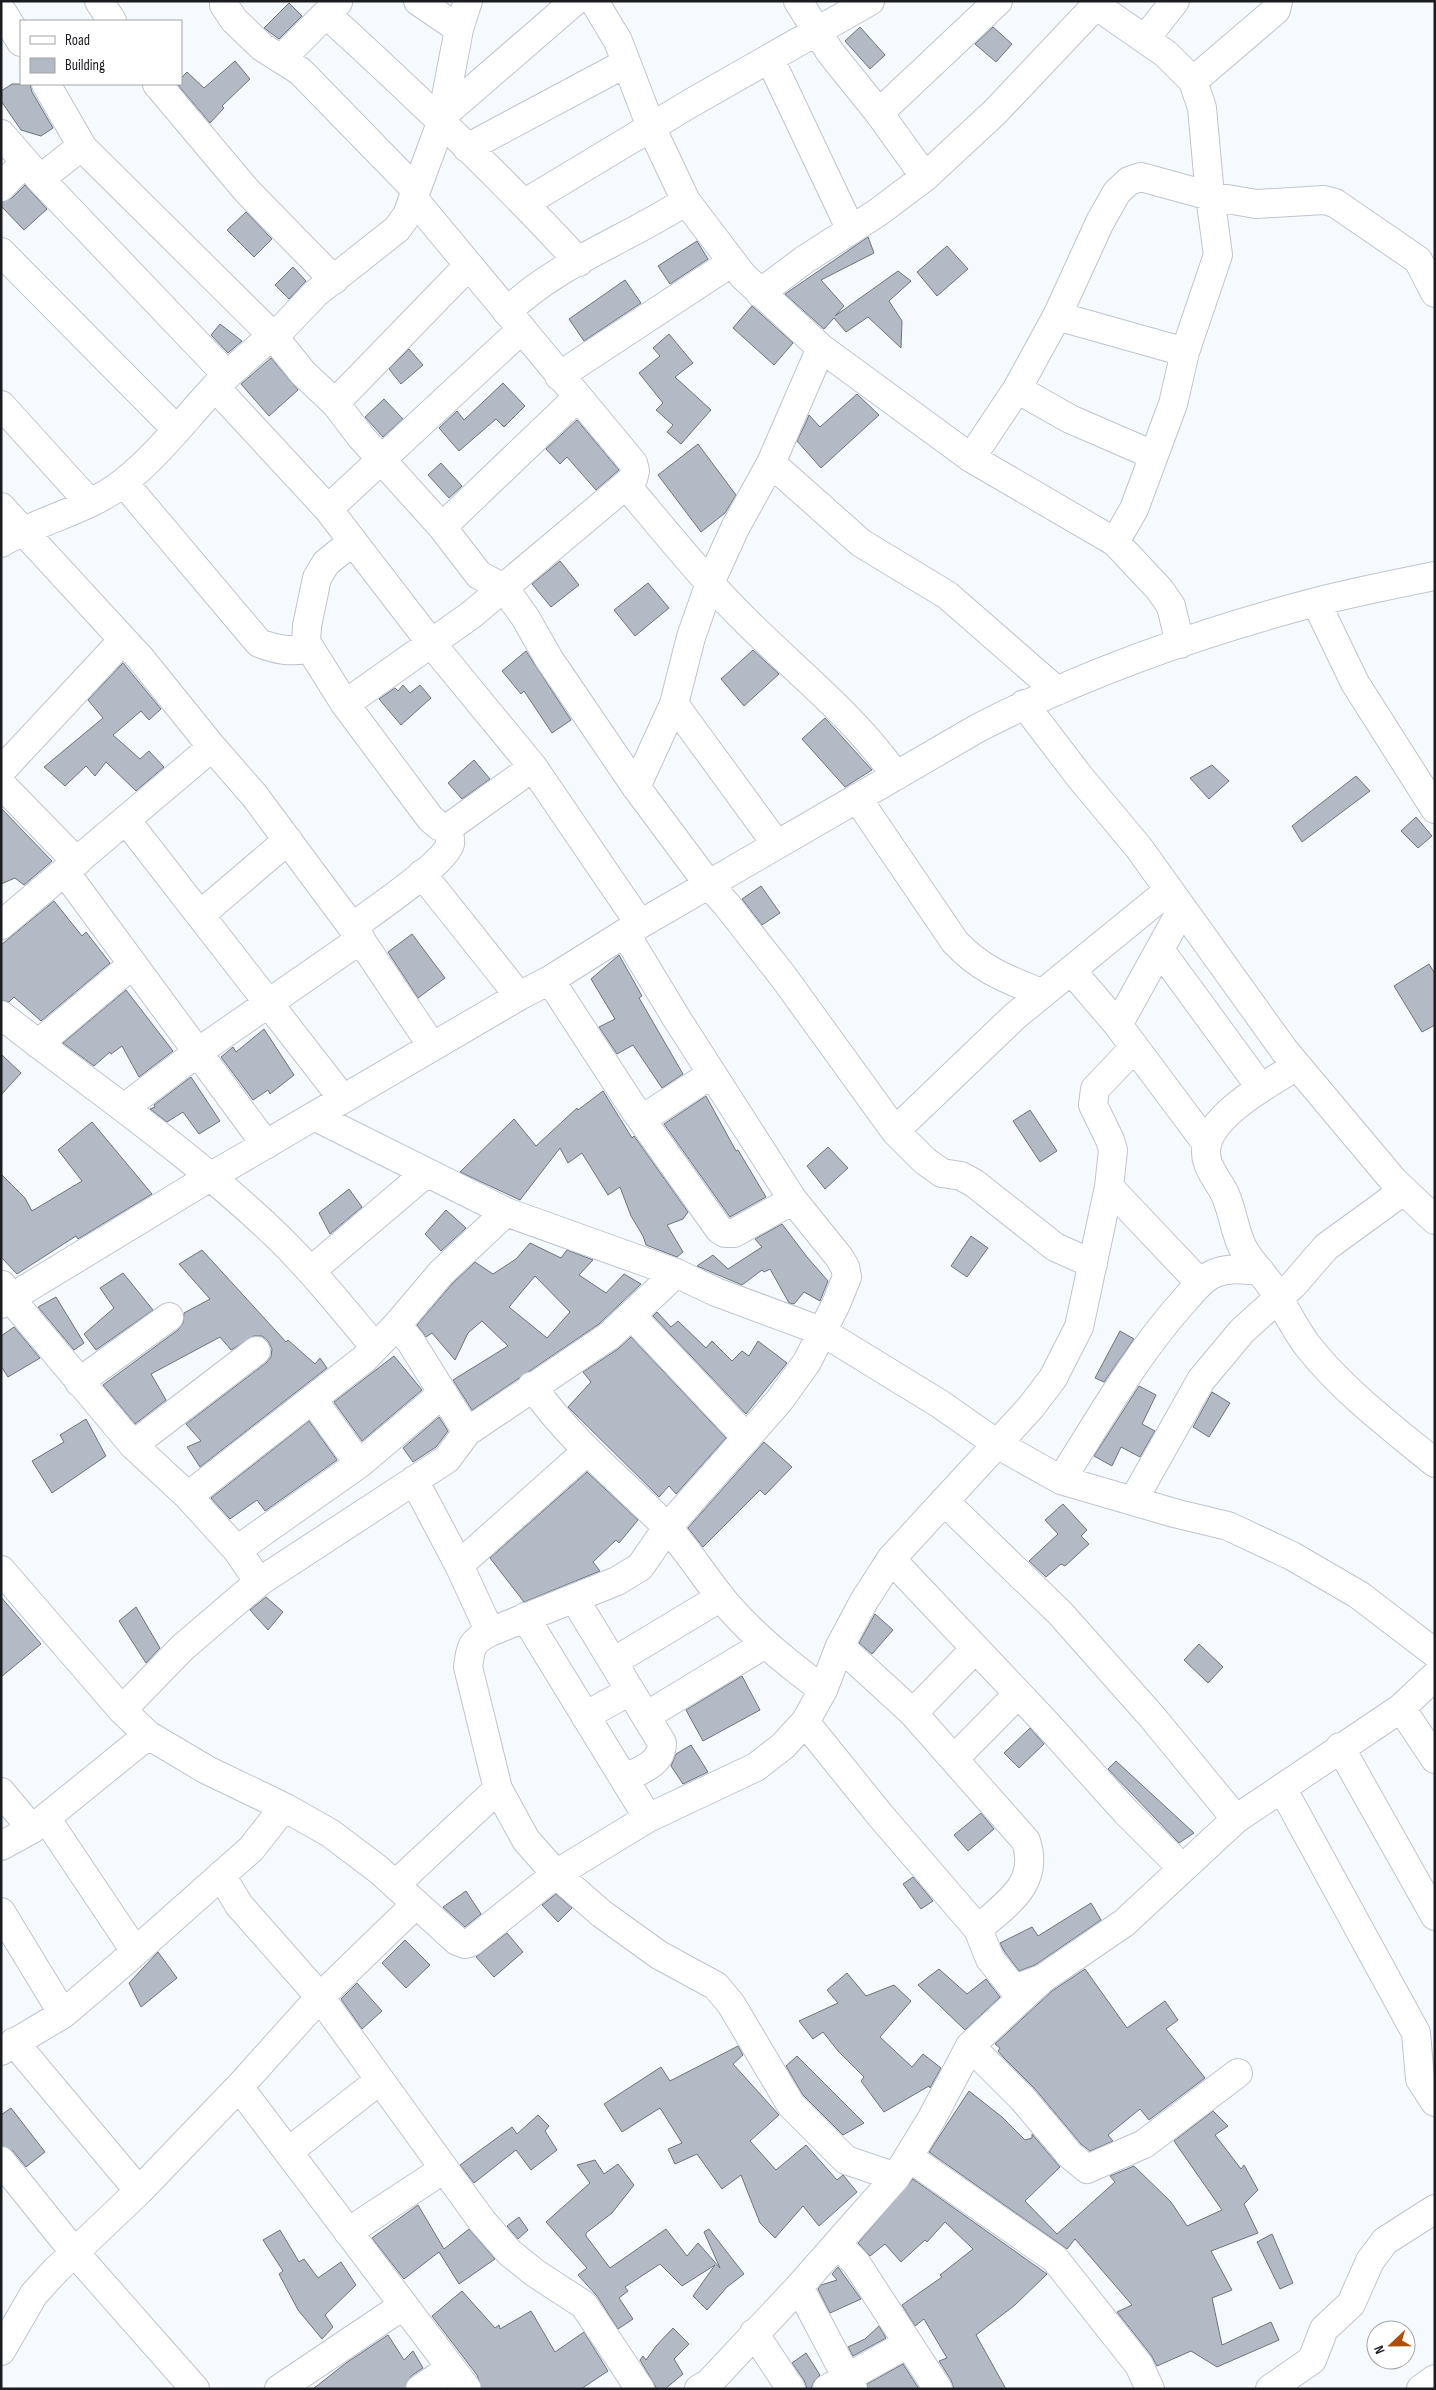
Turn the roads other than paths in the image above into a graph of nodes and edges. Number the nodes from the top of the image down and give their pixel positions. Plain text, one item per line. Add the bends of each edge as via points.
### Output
1 (98, 1) edge
2 (418, 1) edge
3 (468, 1) edge
4 (575, 1) edge
5 (594, 1) edge
6 (798, 1) edge
7 (870, 1) edge
8 (998, 1) edge
9 (1175, 1) edge
10 (1278, 1) edge
11 (225, 2) edge
12 (1098, 4) edge
13 (333, 8) edge
14 (1, 10) edge
15 (111, 20) edge
16 (459, 29) junction
17 (817, 30) junction
18 (1145, 38) junction
19 (20, 40) edge
20 (281, 59) junction
21 (770, 59) junction
22 (626, 63) junction
23 (1193, 82) junction
24 (47, 85) edge
25 (158, 85) edge
26 (880, 113) junction
27 (441, 119) junction
28 (651, 127) junction
29 (1, 134) edge
30 (83, 148) junction
31 (468, 148) junction
32 (33, 170) junction
33 (925, 178) junction
34 (1, 187) edge
35 (415, 194) junction
36 (1210, 196) junction
37 (686, 201) junction
38 (525, 203) junction
39 (851, 230) junction
40 (1, 252) edge
41 (579, 262) junction
42 (732, 262) junction
43 (468, 266) junction
44 (334, 280) junction
45 (760, 293) junction
46 (1435, 293) edge
47 (1057, 316) junction
48 (514, 321) junction
49 (274, 338) junction
50 (821, 348) junction
51 (1185, 352) junction
52 (559, 376) junction
53 (221, 381) junction
54 (1017, 389) junction
55 (578, 397) junction
56 (335, 403) junction
57 (2, 408) edge
58 (177, 430) junction
59 (1153, 455) junction
60 (971, 458) junction
61 (382, 460) junction
62 (771, 464) junction
63 (124, 482) junction
64 (626, 485) junction
65 (89, 502) junction
66 (1, 507) edge
67 (328, 509) junction
68 (442, 527) junction
69 (12, 536) edge
70 (352, 541) junction
71 (1115, 542) junction
72 (1435, 576) edge
73 (710, 583) junction
74 (504, 588) junction
75 (1316, 602) junction
76 (124, 640) junction
77 (432, 643) junction
78 (1180, 644) junction
79 (309, 649) junction
80 (1057, 691) junction
81 (345, 704) junction
82 (674, 704) junction
83 (1024, 704) junction
84 (212, 747) junction
85 (533, 767) junction
86 (1, 771) edge
87 (896, 776) junction
88 (1, 784) edge
89 (636, 787) junction
90 (1431, 795) edge
91 (858, 798) junction
92 (126, 820) junction
93 (448, 828) junction
94 (288, 840) junction
95 (777, 845) junction
96 (71, 867) junction
97 (422, 874) junction
98 (709, 885) junction
99 (1175, 900) junction
100 (200, 914) junction
101 (4, 917) edge
102 (633, 928) junction
103 (356, 933) junction
104 (1160, 950) junction
105 (133, 964) junction
106 (1071, 970) junction
107 (550, 980) junction
108 (1041, 993) junction
109 (519, 996) junction
110 (269, 1004) junction
111 (1, 1015) edge
112 (1118, 1025) junction
113 (38, 1044) junction
114 (432, 1046) junction
115 (1134, 1048) junction
116 (198, 1052) junction
117 (1297, 1066) junction
118 (712, 1074) junction
119 (1261, 1088) junction
120 (343, 1099) junction
121 (124, 1108) junction
122 (314, 1116) junction
123 (642, 1119) junction
124 (895, 1132) junction
125 (1207, 1144) junction
126 (266, 1145) junction
127 (426, 1173) junction
128 (210, 1178) junction
129 (1109, 1187) junction
130 (1403, 1191) junction
131 (793, 1200) junction
132 (506, 1212) junction
133 (1435, 1220) edge
134 (1093, 1264) junction
135 (312, 1270) junction
136 (1260, 1271) junction
137 (676, 1273) junction
138 (1200, 1283) junction
139 (5, 1296) edge
140 (1278, 1298) junction
141 (632, 1316) junction
142 (168, 1317) dead end
143 (397, 1325) junction
144 (821, 1331) junction
145 (375, 1347) junction
146 (256, 1351) dead end
147 (79, 1382) junction
148 (532, 1386) junction
149 (443, 1393) junction
150 (313, 1400) junction
151 (468, 1432) junction
152 (747, 1438) junction
153 (997, 1444) junction
154 (133, 1445) junction
155 (586, 1451) junction
156 (359, 1464) junction
157 (1435, 1464) edge
158 (414, 1480) junction
159 (1061, 1480) junction
160 (188, 1496) junction
161 (944, 1501) junction
162 (1133, 1501) junction
163 (667, 1528) junction
164 (237, 1550) junction
165 (891, 1559) junction
166 (459, 1565) junction
167 (1, 1570) edge
168 (259, 1582) junction
169 (721, 1597) junction
170 (574, 1598) junction
171 (525, 1617) junction
172 (490, 1632) junction
173 (765, 1644) junction
174 (840, 1646) junction
175 (975, 1649) junction
176 (1435, 1653) edge
177 (613, 1662) junction
178 (1435, 1676) edge
179 (823, 1690) junction
180 (630, 1691) junction
181 (1018, 1694) junction
182 (1401, 1708) junction
183 (122, 1710) junction
184 (913, 1713) junction
185 (585, 1716) junction
186 (646, 1716) junction
187 (805, 1722) junction
188 (148, 1735) junction
189 (1340, 1747) junction
190 (954, 1759) junction
191 (1435, 1759) edge
192 (624, 1779) junction
193 (1282, 1788) junction
194 (498, 1789) junction
195 (1, 1792) edge
196 (284, 1807) junction
197 (648, 1818) junction
198 (1236, 1819) junction
199 (39, 1824) junction
200 (1, 1846) edge
201 (1182, 1868) junction
202 (556, 1874) junction
203 (221, 1875) junction
204 (396, 1884) junction
205 (416, 1904) junction
206 (1, 1912) edge
207 (1435, 1916) edge
208 (978, 1928) junction
209 (135, 1952) junction
210 (1042, 1979) junction
211 (320, 1997) junction
212 (63, 2014) junction
213 (8, 2046) edge
214 (970, 2046) junction
215 (1238, 2073) dead end
216 (380, 2080) junction
217 (239, 2087) junction
218 (1435, 2102) edge
219 (288, 2152) junction
220 (1, 2162) edge
221 (903, 2168) junction
222 (444, 2169) junction
223 (139, 2191) junction
224 (1435, 2209) edge
225 (348, 2232) junction
226 (837, 2244) junction
227 (75, 2253) junction
228 (800, 2287) junction
229 (404, 2306) junction
230 (754, 2333) junction
231 (907, 2344) junction
232 (1, 2351) edge
233 (459, 2378) edge
234 (1435, 2379) edge
235 (842, 2385) edge
236 (195, 2389) edge
237 (279, 2389) edge
238 (420, 2389) edge
239 (640, 2389) edge
240 (699, 2389) edge
241 (791, 2389) edge
242 (938, 2389) edge
243 (1150, 2389) edge
244 (1270, 2389) edge
245 (1421, 2389) edge

1 - 15 street
2 - 16 street
3 - 16 street
4 - 27 street
5 - 22 street via 618,41
6 - 17 street
7 - 17 street
8 - 26 street
9 - 18 street
10 - 23 street via 1276,10
11 - 20 street via 234,20 248,36
12 - 18 street
12 - 33 street via 995,112
13 - 20 street
13 - 27 street
14 - 19 street
16 - 27 street
17 - 21 street
17 - 26 street via 830,52
18 - 23 street
20 - 35 street via 300,71
21 - 28 street
21 - 39 street
22 - 28 street
22 - 31 street
23 - 36 street via 1202,108
24 - 30 street
25 - 44 street via 247,191
26 - 33 street
27 - 31 street
27 - 35 street
28 - 37 street
28 - 38 street
29 - 32 street
30 - 32 street
30 - 49 street
31 - 38 street
32 - 34 street
32 - 53 street
33 - 39 street
35 - 43 street
35 - 44 street via 397,229
36 - 46 street via 1256,204 1324,200 1335,203 1418,260
36 - 47 street via 1141,178 1129,181 1117,192 1100,222
36 - 51 street via 1218,255
37 - 41 street
37 - 42 street
38 - 41 street
39 - 45 street
40 - 58 street
41 - 48 street via 521,299
42 - 45 street
42 - 52 street
43 - 48 street
43 - 56 street
44 - 49 street via 316,293
45 - 50 street
47 - 51 street
47 - 54 street
48 - 52 street
48 - 61 street
49 - 53 street via 266,340
49 - 56 street via 303,373
50 - 60 street
50 - 62 street
51 - 59 street via 1172,404
52 - 55 street
53 - 58 street
53 - 67 street
54 - 59 street via 1070,419
54 - 60 street
55 - 64 street via 633,464 633,479
55 - 68 street
56 - 61 street
57 - 65 street
58 - 63 street
59 - 71 street via 1134,509
60 - 71 street
61 - 67 street
61 - 68 street
62 - 73 street via 735,528
62 - 80 street via 861,543 947,595
63 - 65 street
63 - 79 street via 259,643 292,652
64 - 73 street
64 - 74 street
65 - 69 street
66 - 69 street
67 - 70 street
68 - 74 street via 478,575
69 - 76 street
70 - 77 street
70 - 79 street via 326,563 317,578 307,626
71 - 78 street via 1171,606
72 - 75 street
73 - 82 street via 691,637
73 - 87 street via 877,749
74 - 77 street
74 - 89 street
75 - 78 street
75 - 90 street via 1355,683
76 - 84 street
76 - 86 street
77 - 81 street
77 - 85 street
78 - 80 street
79 - 81 street
80 - 83 street
81 - 93 street via 430,818 439,826
82 - 89 street
82 - 95 street
83 - 87 street
83 - 99 street via 1133,841
84 - 92 street
84 - 94 street
85 - 93 street
85 - 102 street
87 - 91 street
88 - 96 street
89 - 98 street
91 - 95 street
91 - 108 street via 955,942 972,960
92 - 96 street
92 - 100 street
93 - 97 street via 450,843 446,851
94 - 100 street
94 - 103 street
95 - 98 street
96 - 101 street
96 - 105 street
97 - 103 street
97 - 109 street
98 - 102 street
98 - 124 street via 785,978
99 - 104 street
99 - 106 street
99 - 117 street
100 - 110 street
102 - 107 street
102 - 118 street
103 - 110 street
103 - 114 street
104 - 112 street
104 - 119 street
105 - 113 street
105 - 116 street
106 - 108 street
106 - 112 street
107 - 109 street
107 - 123 street
108 - 124 street
109 - 114 street
110 - 116 street
110 - 120 street
111 - 113 street
112 - 115 street
113 - 121 street
114 - 120 street
115 - 125 street
115 - 129 street via 1095,1089 1093,1097 1093,1105 1113,1150
116 - 121 street
116 - 126 street
117 - 119 street
117 - 130 street
118 - 123 street
118 - 131 street
119 - 125 street via 1221,1121
120 - 122 street
121 - 128 street
122 - 126 street
122 - 127 street
123 - 131 street via 725,1233 734,1233
124 - 134 street via 942,1173 961,1176 974,1183 1027,1228 1055,1247
125 - 136 street via 1206,1159 1211,1172 1224,1193 1243,1248
126 - 128 street
127 - 132 street
127 - 135 street
128 - 135 street
128 - 139 street
129 - 134 street
129 - 138 street
130 - 133 street
130 - 140 street via 1338,1237
131 - 144 street via 845,1267 846,1276 836,1304
132 - 137 street
132 - 143 street via 441,1273
134 - 153 street via 1079,1327 1053,1378
135 - 145 street
136 - 138 street via 1223,1270
136 - 140 street
137 - 141 street
137 - 144 street via 716,1292
138 - 159 street via 1158,1330
139 - 147 street
140 - 157 street via 1308,1346 1332,1372
140 - 162 street via 1242,1331 1201,1380
141 - 148 street via 594,1348
141 - 152 street
142 - 147 street
143 - 145 street
143 - 149 street
144 - 152 street via 807,1362 780,1401
144 - 153 street via 940,1404
145 - 150 street
146 - 154 street
147 - 154 street
148 - 151 street
148 - 155 street via 550,1413
149 - 151 street
149 - 156 street
150 - 156 street
150 - 160 street
151 - 158 street via 447,1459
152 - 163 street
153 - 159 street
153 - 161 street
154 - 160 street
155 - 163 street
155 - 166 street
156 - 164 street
158 - 166 street
158 - 168 street
159 - 162 street
160 - 164 street
161 - 165 street
161 - 198 street via 1060,1613 1154,1718
162 - 176 street via 1228,1526 1292,1556 1360,1595
163 - 169 street
163 - 170 street via 640,1567 617,1581
164 - 168 street
165 - 174 street
165 - 175 street
166 - 172 street
167 - 183 street
168 - 183 street via 182,1648
169 - 173 street
169 - 177 street
170 - 171 street
170 - 177 street
171 - 172 street
171 - 185 street
172 - 194 street via 476,1639 468,1667
173 - 179 street
173 - 186 street
174 - 179 street
174 - 184 street
175 - 181 street
175 - 184 street
177 - 180 street
178 - 182 street
179 - 187 street
180 - 185 street
180 - 186 street
181 - 190 street
181 - 201 street
182 - 189 street
182 - 191 street
183 - 188 street
184 - 190 street
185 - 192 street
186 - 192 street via 662,1743 662,1752 657,1760
187 - 197 street via 783,1746 756,1767
187 - 208 street
188 - 196 street via 207,1770
188 - 199 street
189 - 193 street
189 - 207 street
190 - 208 street via 1026,1841 1031,1857 1029,1873 1012,1898
192 - 197 street
193 - 198 street
193 - 218 street via 1416,2034 1420,2079
194 - 202 street via 526,1840
194 - 204 street
195 - 199 street
196 - 203 street via 251,1849
196 - 204 street via 330,1834
197 - 202 street
198 - 201 street
199 - 200 street
199 - 209 street
201 - 210 street via 1124,1922
202 - 205 street via 471,1942 464,1944
202 - 221 street via 602,1914 659,1954 716,1986 731,2004 791,2105 846,2160
203 - 209 street
203 - 211 street via 239,1905
204 - 205 street
205 - 211 street
206 - 212 street
208 - 210 street via 990,1960 1014,1989
209 - 212 street
210 - 214 street
211 - 216 street
211 - 217 street
212 - 213 street
213 - 223 street
214 - 215 street via 1023,2099 1070,2155 1088,2169 1144,2144
214 - 221 street
216 - 219 street
216 - 222 street
217 - 219 street
217 - 223 street
219 - 225 street
220 - 227 street
221 - 226 street
221 - 243 street via 1055,2259 1139,2365
222 - 225 street
222 - 239 street via 510,2253 534,2273 584,2305
223 - 227 street
224 - 244 street via 1385,2241 1370,2261 1351,2304 1324,2329 1312,2360
225 - 229 street
226 - 228 street
226 - 231 street via 856,2263
227 - 232 street via 34,2294
227 - 236 street
228 - 230 street
228 - 235 street
229 - 233 street
229 - 237 street
230 - 240 street via 709,2383
230 - 241 street
231 - 235 street
231 - 242 street
233 - 238 street
234 - 245 street

